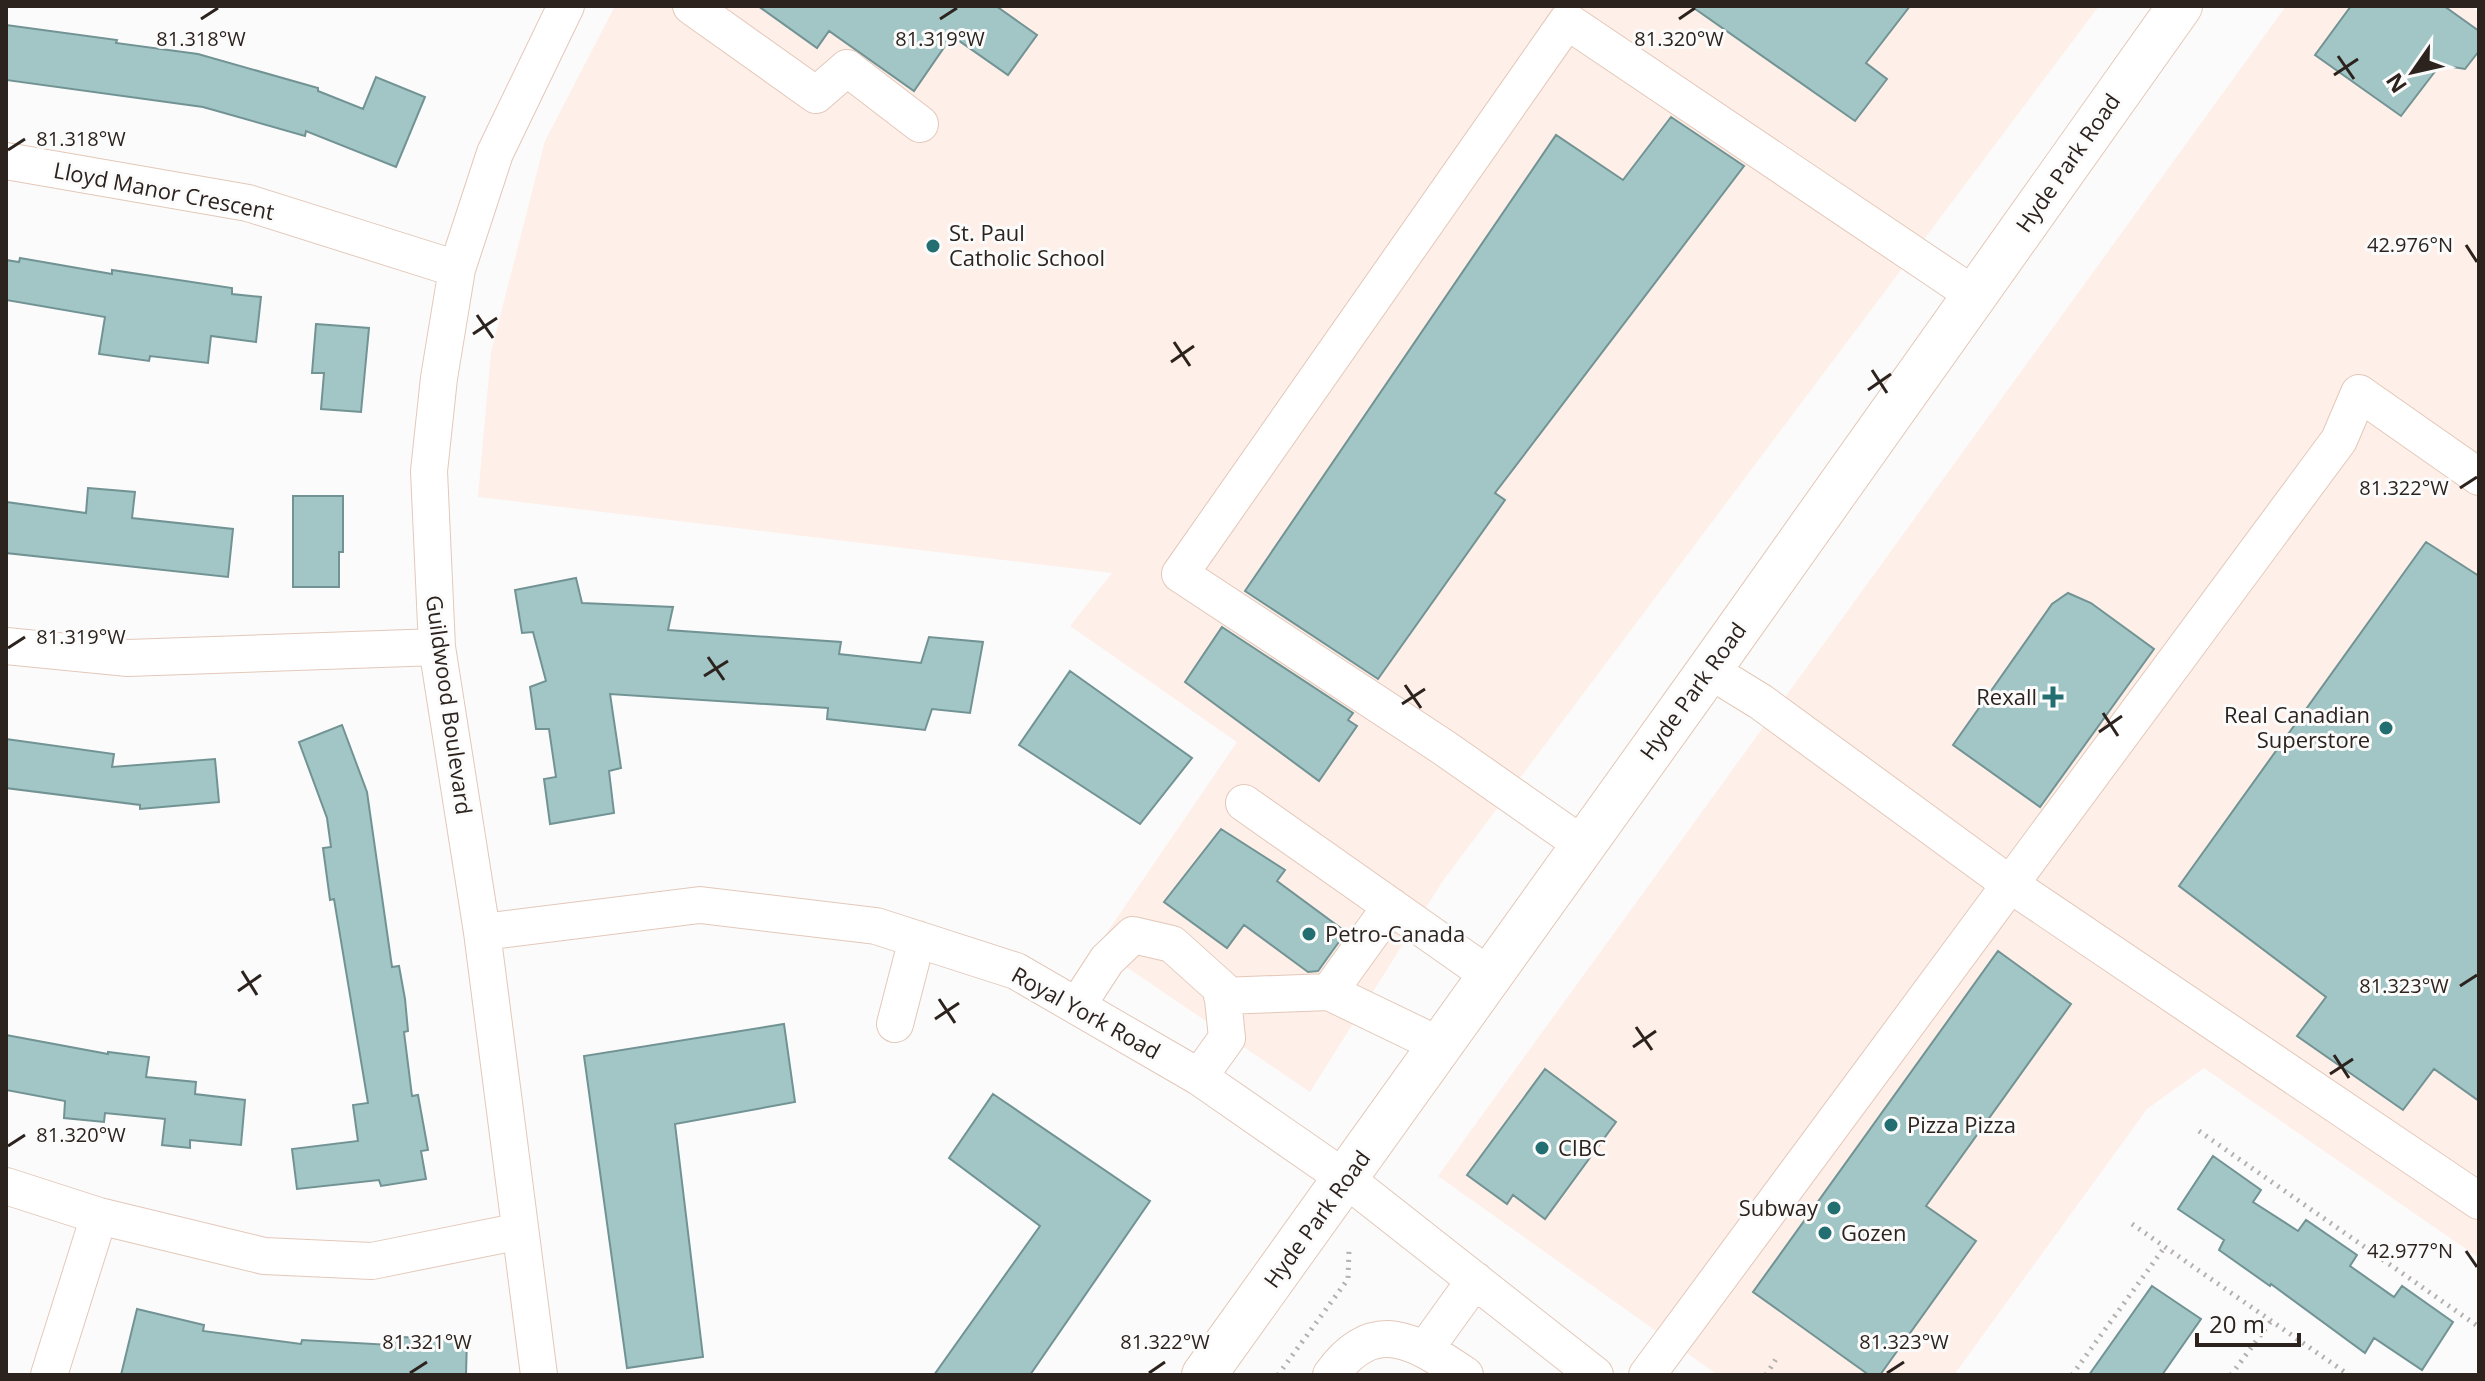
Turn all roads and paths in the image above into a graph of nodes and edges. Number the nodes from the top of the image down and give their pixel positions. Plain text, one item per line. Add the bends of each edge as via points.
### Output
1 (566, 6) edge
2 (691, 6) edge
3 (2180, 6) edge
4 (920, 124) dead end
5 (6, 161) edge
6 (457, 269) junction
7 (1974, 295) junction
8 (2479, 477) edge
9 (6, 646) edge
10 (437, 647) junction
11 (1709, 670) junction
12 (1244, 803) dead end
13 (1583, 845) junction
14 (2011, 885) junction
15 (1391, 906) junction
16 (482, 932) junction
17 (917, 939) junction
18 (1490, 976) junction
19 (1329, 992) junction
20 (1222, 996) junction
21 (1077, 1006) junction
22 (895, 1024) dead end
23 (1441, 1046) junction
24 (1199, 1077) junction
25 (2199, 1131) dead end
26 (1346, 1179) junction
27 (6, 1186) edge
28 (2479, 1201) edge
29 (99, 1216) junction
30 (2132, 1224) dead end
31 (520, 1231) junction
32 (2164, 1248) junction
33 (1349, 1249) dead end
34 (1475, 1280) junction
35 (2271, 1321) junction
36 (2479, 1327) edge
37 (1426, 1348) junction
38 (1776, 1359) dead end
39 (49, 1375) edge
40 (539, 1375) edge
41 (1204, 1375) edge
42 (1278, 1375) edge
43 (1331, 1375) edge
44 (1465, 1375) edge
45 (1595, 1375) edge
46 (1647, 1375) edge
47 (1766, 1375) edge
48 (2072, 1375) edge
49 (2231, 1375) edge
50 (2349, 1375) edge

1 - 6 street, Guildwood Boulevard via 495,153
2 - 4 street via 816,95 847,68
3 - 7 main road, Hyde Park Road
5 - 6 street, Lloyd Manor Crescent via 248,203
6 - 10 street, Guildwood Boulevard via 429,471
7 - 11 main road, Hyde Park Road
7 - 13 street via 1567,21 1180,574
8 - 14 street via 2359,393 2339,440
9 - 10 street via 128,658
10 - 16 street, Guildwood Boulevard
11 - 13 main road, Hyde Park Road
11 - 14 street via 1761,702
12 - 15 street
13 - 18 main road, Hyde Park Road
14 - 28 street
14 - 46 street
15 - 18 street
15 - 19 street
16 - 17 street, Royal York Road via 700,905 876,926
16 - 31 street, Guildwood Boulevard
17 - 21 street, Royal York Road via 1016,971
17 - 22 street
18 - 23 main road, Hyde Park Road
19 - 20 street
19 - 23 street
20 - 21 street via 1222,989 1172,944 1133,935 1107,960
20 - 24 street via 1227,1038
21 - 24 street, Royal York Road
23 - 26 main road, Hyde Park Road
24 - 26 street, Royal York Road
25 - 36 path
26 - 34 street, Royal York Road
26 - 41 main road, Hyde Park Road
27 - 29 street
29 - 31 street via 264,1256 372,1261
29 - 39 street
30 - 32 path
31 - 40 street, Guildwood Boulevard
32 - 35 path
32 - 48 path
33 - 42 path via 1348,1279
34 - 37 street
34 - 45 street, Royal York Road
35 - 49 path
35 - 50 path
37 - 43 street via 1389,1338 1362,1344
37 - 44 street
38 - 47 path

